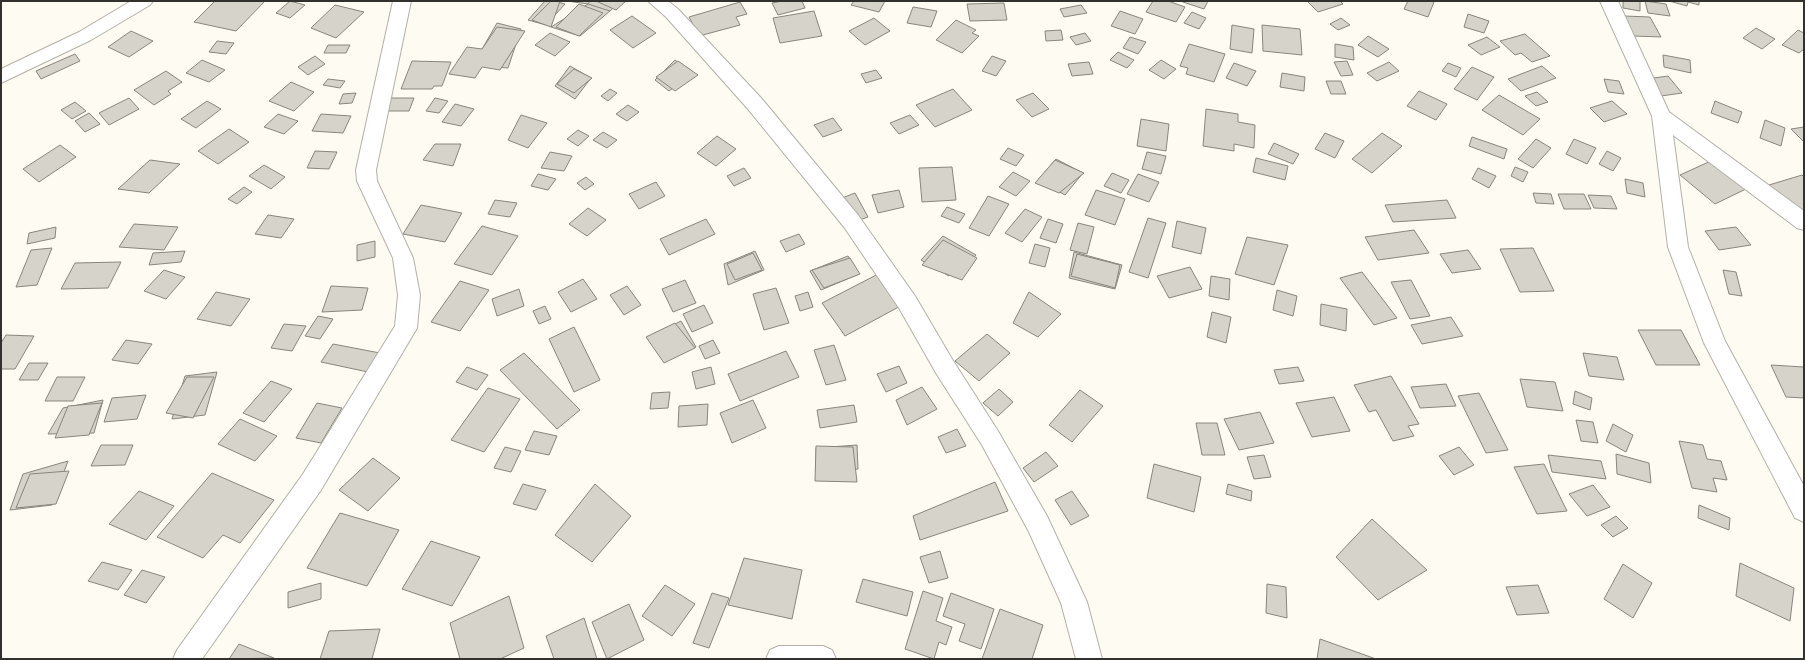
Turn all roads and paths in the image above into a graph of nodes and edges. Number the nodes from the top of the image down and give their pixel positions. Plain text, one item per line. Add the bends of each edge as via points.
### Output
1 (144, 1) edge
2 (402, 1) edge
3 (657, 1) edge
4 (1609, 1) edge
5 (1, 77) edge
6 (1661, 116) junction
7 (1804, 222) edge
8 (1804, 510) edge
9 (186, 659) edge
10 (779, 659) edge
11 (823, 659) edge
12 (1089, 659) edge

1 - 5 street via 85,36
2 - 9 street via 366,170 367,181 403,258 409,296 406,328 312,482
3 - 12 street via 704,47 760,111 851,221 907,302 990,438 1038,524 1074,602
4 - 6 street
6 - 7 street
6 - 8 street via 1678,247 1715,343
10 - 11 street

